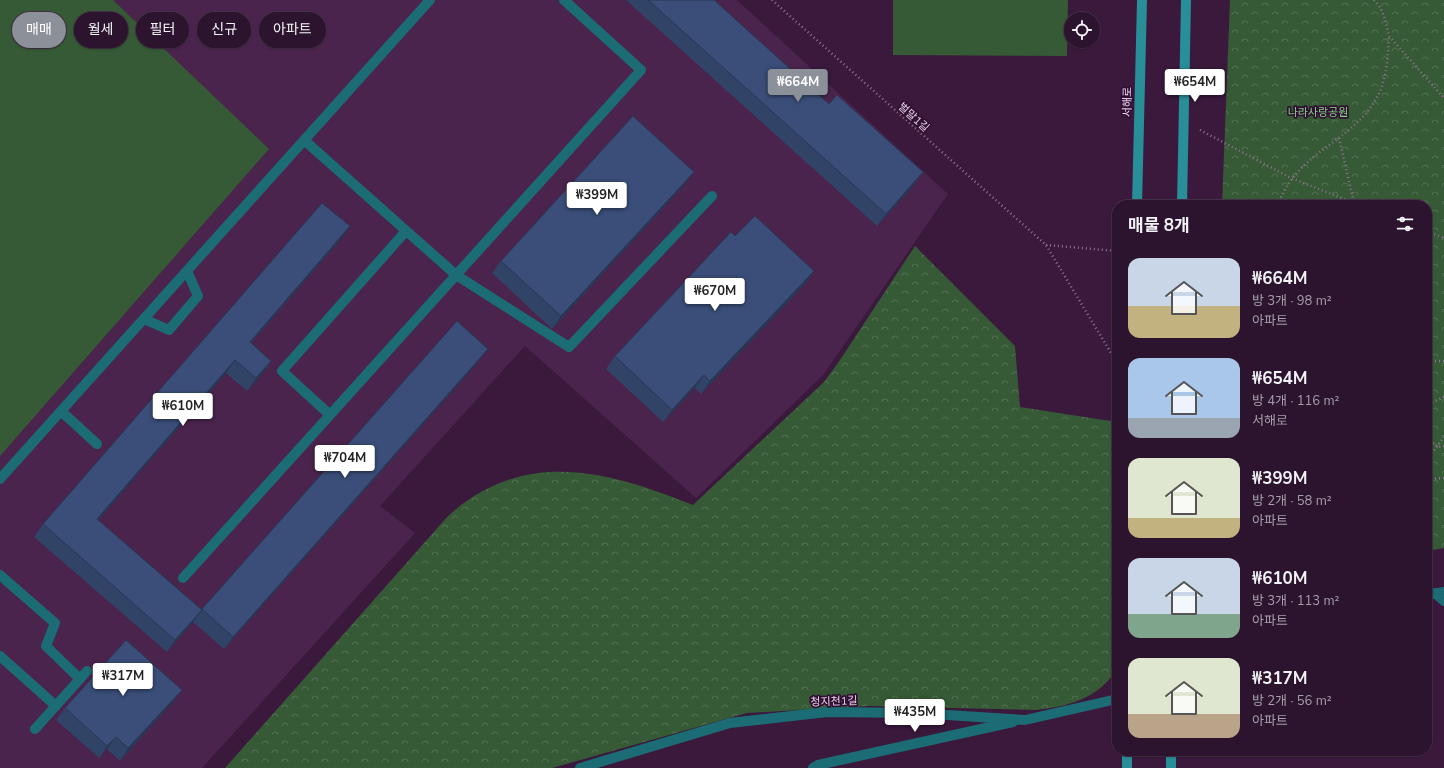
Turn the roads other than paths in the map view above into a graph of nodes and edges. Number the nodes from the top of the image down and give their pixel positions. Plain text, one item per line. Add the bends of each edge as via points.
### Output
1 (430, 0) edge
2 (564, 0) edge
3 (1142, 0) edge
4 (1186, 0) edge
5 (304, 140) junction
6 (712, 196) dead end
7 (1137, 200) edge
8 (1182, 200) edge
9 (406, 231) junction
10 (187, 271) junction
11 (456, 275) junction
12 (144, 319) junction
13 (61, 411) junction
14 (330, 414) junction
15 (97, 444) dead end
16 (0, 479) edge
17 (0, 575) edge
18 (183, 578) dead end
19 (1435, 593) edge
20 (1444, 601) edge
21 (0, 656) edge
22 (88, 671) dead end
23 (80, 679) junction
24 (1112, 700) edge
25 (56, 706) junction
26 (1025, 720) junction
27 (35, 729) dead end
28 (1127, 756) edge
29 (1171, 756) edge
30 (580, 768) edge
31 (813, 768) edge
32 (1127, 768) edge
33 (1171, 768) edge

1 - 5 street
2 - 11 street via 641,70
3 - 7 main road, 서해로
4 - 8 main road
5 - 9 street
5 - 10 street
6 - 11 street via 569,347
9 - 11 street
9 - 14 street via 282,371
10 - 12 street
10 - 12 street via 198,296 168,330
11 - 14 street
12 - 13 street
13 - 15 street
13 - 16 street
14 - 18 street
17 - 23 street via 55,623 46,646
19 - 20 street
21 - 25 street
22 - 23 street
23 - 25 street
24 - 26 street, 청지천1길
25 - 27 street
26 - 30 street, 청지천1길 via 916,713 819,712 730,723
26 - 31 street
28 - 32 main road
29 - 33 main road

